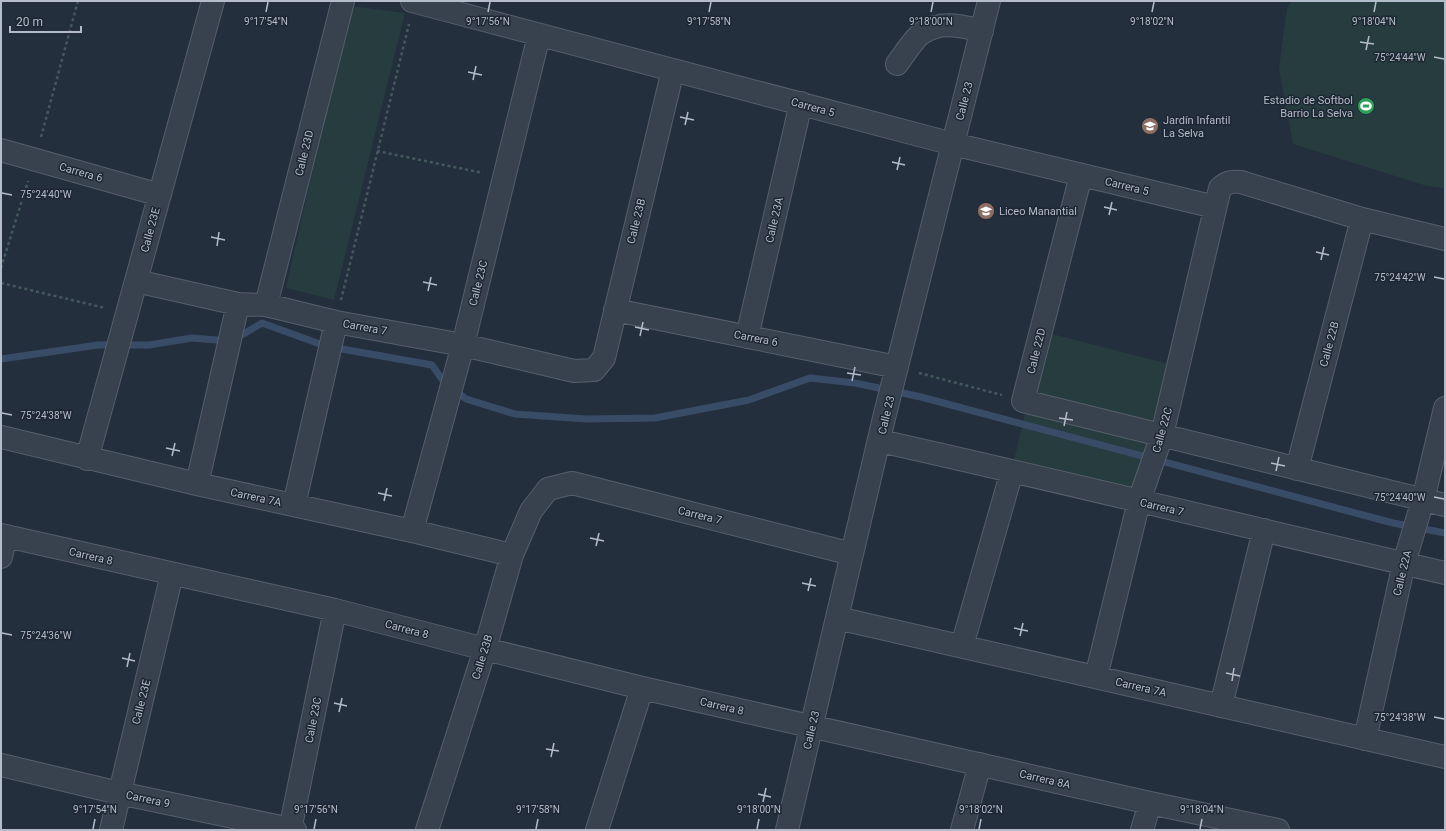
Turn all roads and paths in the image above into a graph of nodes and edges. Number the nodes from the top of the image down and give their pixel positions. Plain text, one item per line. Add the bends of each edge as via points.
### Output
1 (78, 1) edge
2 (213, 1) edge
3 (343, 1) edge
4 (413, 1) edge
5 (989, 1) edge
6 (982, 31) junction
7 (539, 35) junction
8 (897, 64) dead end
9 (673, 70) junction
10 (801, 103) junction
11 (953, 144) junction
12 (1, 150) edge
13 (377, 152) junction
14 (35, 159) junction
15 (1081, 175) junction
16 (504, 177) junction
17 (160, 195) junction
18 (1216, 207) junction
19 (1362, 219) junction
20 (1445, 239) edge
21 (1, 268) edge
22 (136, 280) junction
23 (1, 283) edge
24 (238, 304) junction
25 (266, 305) junction
26 (615, 310) junction
27 (127, 313) junction
28 (336, 322) junction
29 (747, 337) junction
30 (463, 345) junction
31 (594, 370) joint
32 (896, 372) junction
33 (1023, 400) junction
34 (1445, 408) edge
35 (1162, 435) junction
36 (1, 437) edge
37 (880, 441) junction
38 (87, 459) junction
39 (1297, 468) junction
40 (1012, 471) junction
41 (197, 484) junction
42 (548, 489) joint
43 (1139, 502) junction
44 (1422, 504) junction
45 (294, 505) junction
46 (1445, 505) edge
47 (1264, 530) junction
48 (412, 531) junction
49 (3, 543) edge
50 (852, 554) junction
51 (1407, 554) junction
52 (512, 555) junction
53 (1445, 572) edge
54 (172, 574) junction
55 (335, 610) junction
56 (837, 618) junction
57 (962, 646) junction
58 (485, 649) junction
59 (1096, 677) junction
60 (642, 688) junction
61 (1221, 706) junction
62 (812, 726) junction
63 (1365, 739) junction
64 (1445, 757) edge
65 (980, 764) junction
66 (1, 765) edge
67 (119, 792) junction
68 (1150, 803) junction
69 (111, 830) edge
70 (292, 830) edge
71 (427, 830) edge
72 (597, 830) edge
73 (787, 830) edge
74 (962, 830) edge
75 (1142, 830) edge
76 (1278, 830) edge

1 - 14 path
2 - 17 street, Calle 23E
3 - 25 street, Calle 23D
4 - 7 street, Carrera 5
4 - 13 path
5 - 6 street, Calle 23
6 - 8 street via 956,25 938,26 921,33
6 - 11 street, Calle 23
7 - 9 street, Carrera 5
7 - 16 street, Calle 23C
9 - 10 street, Carrera 5
9 - 26 street, Calle 23B
10 - 11 street, Carrera 5
10 - 29 street, Calle 23A
11 - 15 street, Carrera 5
11 - 32 street, Calle 23
12 - 14 street, Carrera 6
13 - 16 path
13 - 28 path
14 - 17 street, Carrera 6
14 - 21 path
15 - 18 street, Carrera 5
15 - 33 street, Calle 22D
16 - 30 street, Calle 23C
17 - 22 street, Calle 23E
18 - 19 street, Calle 22C via 1220,188 1231,181
18 - 35 street, Calle 22C
19 - 20 street
19 - 39 street, Calle 22B
22 - 24 street, Carrera 7
22 - 27 street, Calle 23E
23 - 27 path
24 - 25 street, Carrera 7
24 - 41 street
25 - 28 street, Carrera 7
26 - 29 street, Carrera 6
26 - 31 street, Calle 23B via 604,358
27 - 38 street, Calle 23E
28 - 30 street, Carrera 7
28 - 45 street
29 - 32 street, Carrera 6
30 - 31 street, Carrera 7 via 574,371
30 - 48 street, Calle 23C
32 - 33 path
32 - 37 street, Calle 23
33 - 35 street
34 - 44 street, Calle 22A
35 - 39 street
35 - 43 street, Calle 22C
36 - 38 street, Carrera 7A
37 - 40 street, Carrera 7
37 - 50 street, Calle 23
38 - 41 street, Carrera 7A
39 - 44 street
40 - 43 street, Carrera 7
40 - 57 street
41 - 45 street, Carrera 7A
42 - 50 street, Carrera 7 via 572,483
42 - 52 street, Calle 23B via 531,511
43 - 47 street, Carrera 7
43 - 59 street, Calle 22C
44 - 46 street
44 - 51 street, Calle 22A
45 - 48 street, Carrera 7A
47 - 51 street, Carrera 7
47 - 61 street
48 - 52 street, Carrera 7A
49 - 54 street, Carrera 8
50 - 56 street, Calle 23
51 - 53 street, Carrera 7
51 - 63 street, Calle 22A
52 - 58 street, Calle 23B
54 - 55 street, Carrera 8
54 - 67 street, Calle 23E
55 - 58 street, Carrera 8
55 - 70 street, Calle 23C
56 - 57 street, Carrera 7A
56 - 62 street, Calle 23
57 - 59 street, Carrera 7A
58 - 60 street, Carrera 8
58 - 71 street, Calle 23B
59 - 61 street, Carrera 7A
60 - 62 street, Carrera 8
60 - 72 street
61 - 63 street, Carrera 7A
62 - 65 street, Carrera 8A
62 - 73 street, Calle 23
63 - 64 street, Carrera 7A
65 - 68 street, Carrera 8A
65 - 74 street
66 - 67 street, Carrera 9
67 - 69 street, Calle 23E
67 - 70 street, Carrera 9
68 - 75 street
68 - 76 street, Carrera 8A

